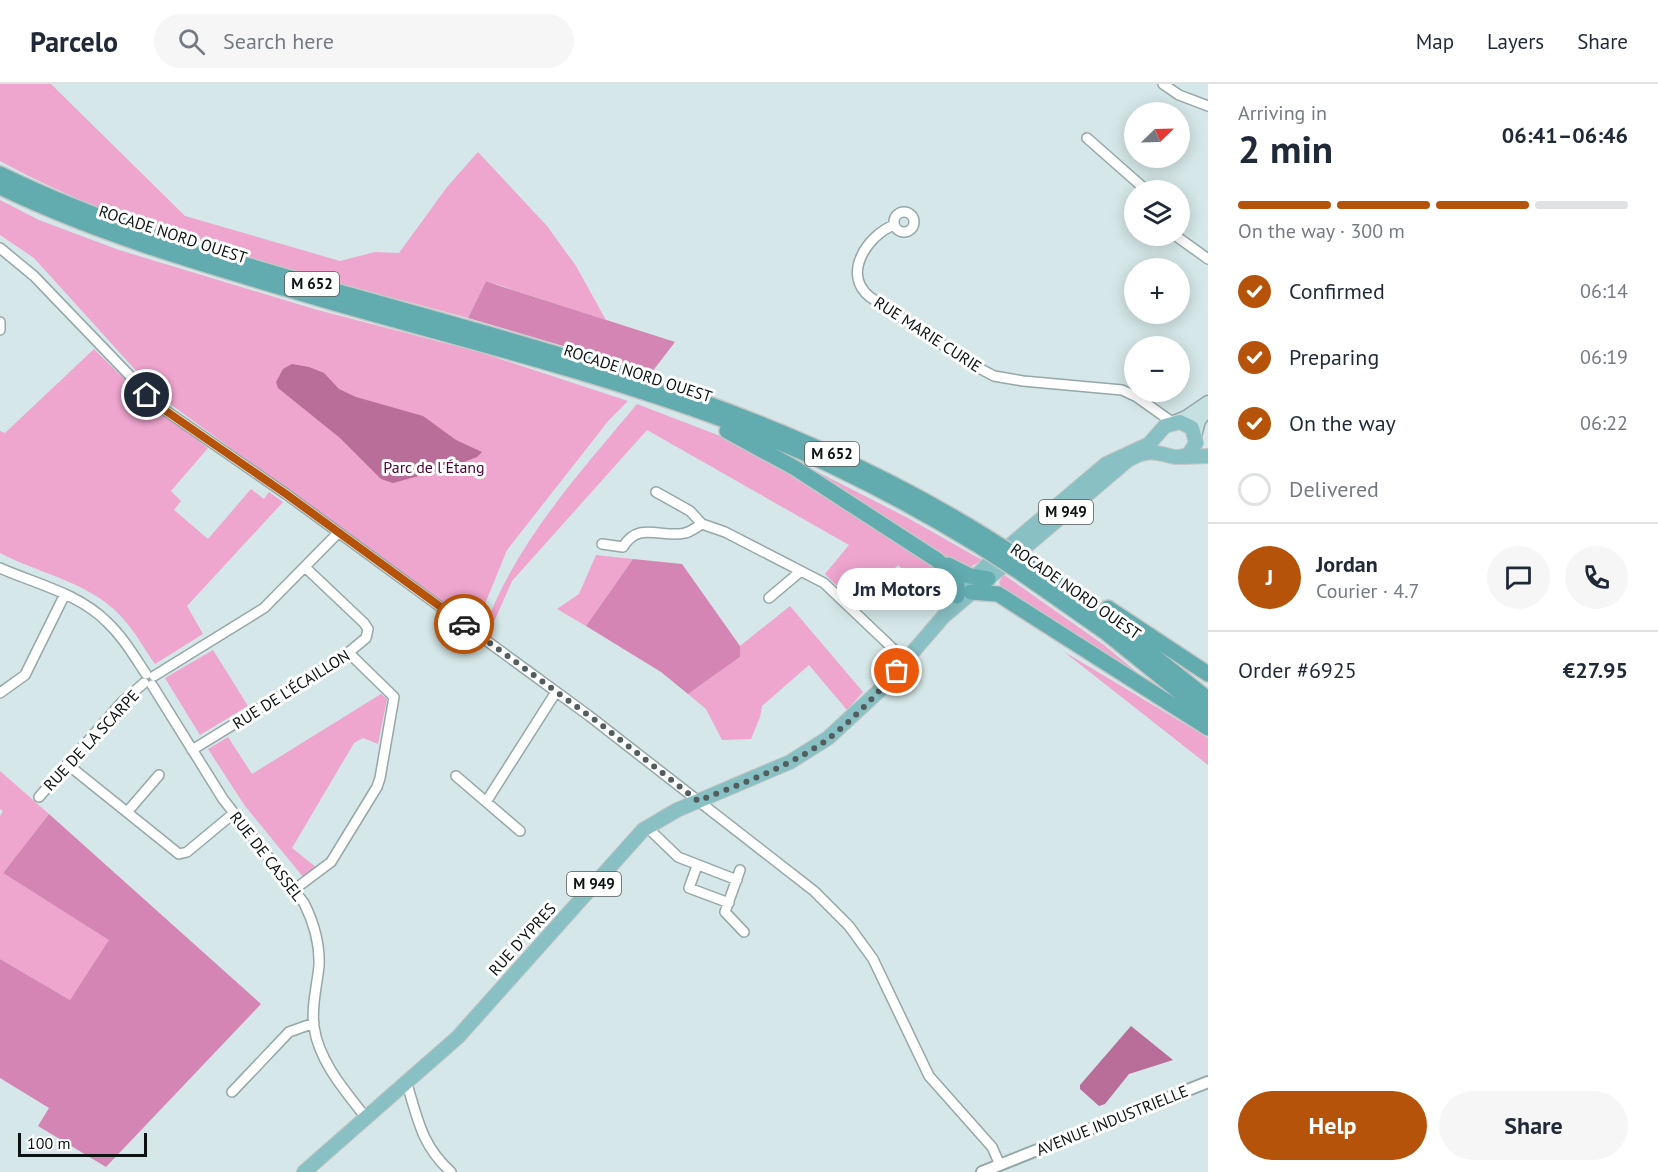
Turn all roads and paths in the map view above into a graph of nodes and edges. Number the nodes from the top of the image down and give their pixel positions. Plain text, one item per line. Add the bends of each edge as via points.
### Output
1 (1163, 84) edge
2 (1208, 106) edge
3 (1087, 138) dead end
4 (0, 174) edge
5 (1135, 180) edge
6 (0, 187) edge
7 (894, 225) dead end
8 (1190, 246) edge
9 (0, 248) edge
10 (1208, 259) edge
11 (0, 322) edge
12 (0, 330) edge
13 (627, 381) junction
14 (666, 396) junction
15 (1208, 402) edge
16 (1208, 409) edge
17 (1167, 426) junction
18 (1196, 437) junction
19 (1208, 449) edge
20 (1167, 455) junction
21 (1208, 456) edge
22 (1184, 457) junction
23 (656, 492) dead end
24 (702, 524) junction
25 (338, 533) junction
26 (602, 544) dead end
27 (938, 560) junction
28 (0, 568) edge
29 (306, 568) junction
30 (1025, 568) junction
31 (801, 571) junction
32 (1048, 577) junction
33 (978, 581) junction
34 (65, 594) junction
35 (998, 594) junction
36 (769, 598) dead end
37 (349, 653) junction
38 (906, 661) junction
39 (1208, 674) edge
40 (149, 680) junction
41 (556, 692) junction
42 (0, 693) edge
43 (1208, 699) edge
44 (1208, 714) edge
45 (1208, 728) edge
46 (192, 750) junction
47 (67, 764) junction
48 (159, 775) dead end
49 (456, 776) dead end
50 (39, 797) dead end
51 (698, 801) junction
52 (486, 802) junction
53 (128, 811) junction
54 (234, 813) junction
55 (647, 827) junction
56 (520, 831) dead end
57 (697, 866) junction
58 (741, 870) dead end
59 (737, 880) junction
60 (295, 889) junction
61 (729, 903) junction
62 (744, 932) dead end
63 (314, 1023) junction
64 (1208, 1082) edge
65 (407, 1084) junction
66 (232, 1092) dead end
67 (367, 1119) junction
68 (1000, 1165) junction
69 (304, 1172) edge
70 (451, 1172) edge
71 (982, 1172) edge

1 - 2 street
3 - 5 street
4 - 13 highway, ROCADE NORD OUEST / M 652 via 93,215 174,243
6 - 13 highway, ROCADE NORD OUEST / M 652 via 87,225 182,258
7 - 17 street, RUE MARIE CURIE via 873,237 860,258 859,282 870,297 994,376 1116,389 1145,402
8 - 10 street
9 - 25 street via 34,276 159,406
11 - 12 street
13 - 14 highway, ROCADE NORD OUEST / M 652
14 - 27 highway via 795,468
14 - 30 highway, ROCADE NORD OUEST / M 652, bridge via 746,416 812,444 904,489
15 - 17 main road, RUE D'YPRES / M 949
16 - 18 main road via 1199,421
17 - 18 main road via 1188,424
17 - 20 main road via 1160,443
17 - 33 main road, RUE D'YPRES / M 949 via 1149,444 1106,464
18 - 19 main road
18 - 22 main road via 1194,448
20 - 22 main road
20 - 33 main road, RUE D'YPRES / M 949 via 1146,451 1128,460
21 - 22 main road
23 - 24 street via 690,511
24 - 26 street via 684,533 645,530 623,547
24 - 31 street
25 - 29 street, RUE DE LA SCARPE
25 - 41 street
27 - 33 highway
27 - 33 highway via 957,579
28 - 34 street, RUE DE CASSEL
29 - 37 street, RUE DE L'ÉCAILLON via 366,626 366,638
29 - 40 street, RUE DE LA SCARPE via 256,614
30 - 32 highway, ROCADE NORD OUEST / M 652
30 - 44 highway, ROCADE NORD OUEST / M 652
31 - 36 street
31 - 38 street via 824,583
32 - 39 highway via 1091,597
32 - 43 highway, ROCADE NORD OUEST / M 652
33 - 35 highway
33 - 35 highway
33 - 38 main road, RUE D'YPRES / M 949
34 - 40 street, RUE DE CASSEL via 108,622
34 - 42 street via 25,675
35 - 45 highway
37 - 46 street, RUE DE L'ÉCAILLON
37 - 60 street via 394,697 380,778 331,862
38 - 51 main road, RUE D'YPRES / M 949 via 866,705 823,742 790,762
40 - 46 street, RUE DE CASSEL
40 - 47 street, RUE DE LA SCARPE via 125,698
41 - 51 street
41 - 52 street
46 - 54 street, RUE DE CASSEL
47 - 50 street, RUE DE LA SCARPE
47 - 53 street
48 - 53 street
49 - 52 street
51 - 55 main road, RUE D'YPRES / M 949
51 - 68 street via 798,876 849,926 883,976 929,1076 992,1147
52 - 56 street
53 - 54 street via 172,850 183,854
54 - 60 street, RUE DE CASSEL
55 - 57 street via 673,854
55 - 65 main road, RUE D'YPRES / M 949 via 458,1037
57 - 59 street
57 - 61 street via 689,888
58 - 59 street
59 - 61 street
60 - 63 street, RUE DE CASSEL via 310,916 318,944
61 - 62 street via 725,912
63 - 66 street via 286,1035
63 - 67 street, RUE DE CASSEL via 319,1046 335,1077
64 - 68 street, AVENUE INDUSTRIELLE
65 - 67 main road, RUE D'YPRES / M 949
65 - 70 street via 426,1142
67 - 69 main road, RUE D'YPRES / M 949
68 - 71 street, AVENUE INDUSTRIELLE

